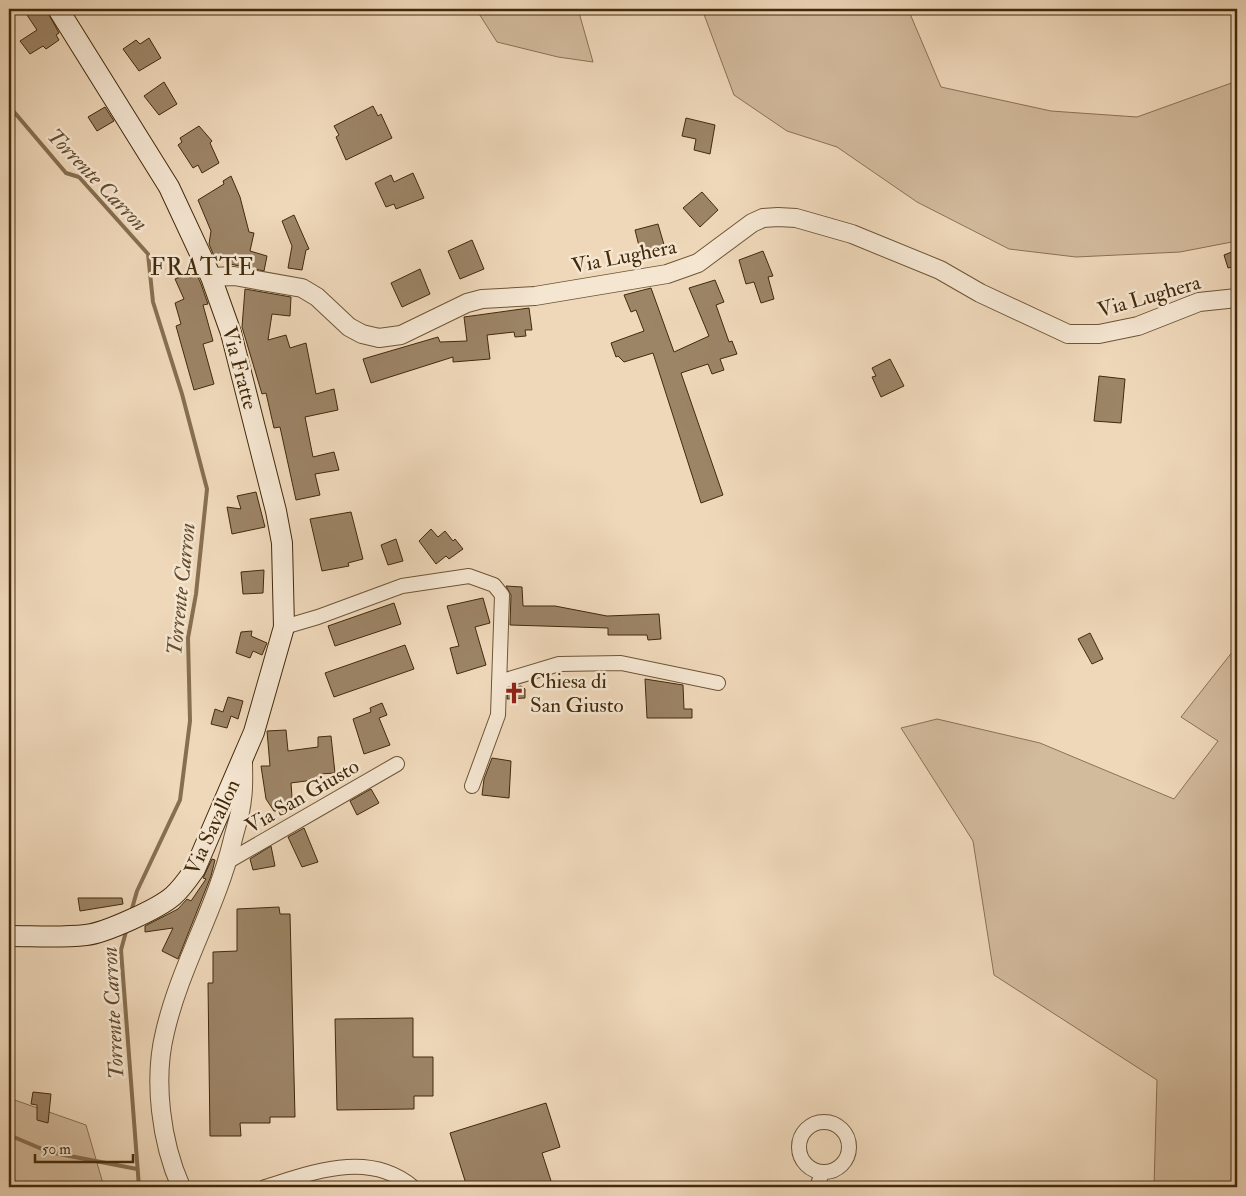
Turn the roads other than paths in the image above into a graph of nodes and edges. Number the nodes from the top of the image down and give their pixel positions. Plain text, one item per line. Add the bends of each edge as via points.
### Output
1 (58, 9) edge
2 (211, 277) junction
3 (1237, 298) edge
4 (284, 627) junction
5 (499, 682) junction
6 (718, 683) dead end
7 (243, 761) junction
8 (397, 764) dead end
9 (472, 786) dead end
10 (227, 862) junction
11 (9, 936) edge
12 (822, 1173) dead end
13 (181, 1187) edge
14 (265, 1187) edge
15 (413, 1187) edge
16 (817, 1187) edge

1 - 2 main road, Via Fratte via 169,187
2 - 3 street, Via Lughera via 234,276 302,288 317,297 349,327 379,338 401,335 482,299 535,296 667,274 698,263 752,223 778,217 796,218 852,234 940,270 980,293 1068,334 1099,334 1138,326 1199,302
2 - 4 main road, Via Fratte via 231,333 276,511 284,573
4 - 5 street via 318,618 402,586 469,576 494,585 502,595
4 - 7 main road, Via Fratte
5 - 6 street via 559,664 621,663
5 - 9 street via 498,714
7 - 10 street via 242,800
7 - 11 main road, Via Savallon via 195,870 171,898 102,932 69,936
8 - 10 street, Via San Giusto
10 - 13 street via 164,1033 160,1087 164,1133 170,1162
12 - 16 street
14 - 15 street via 321,1170 350,1166 370,1167 389,1173

